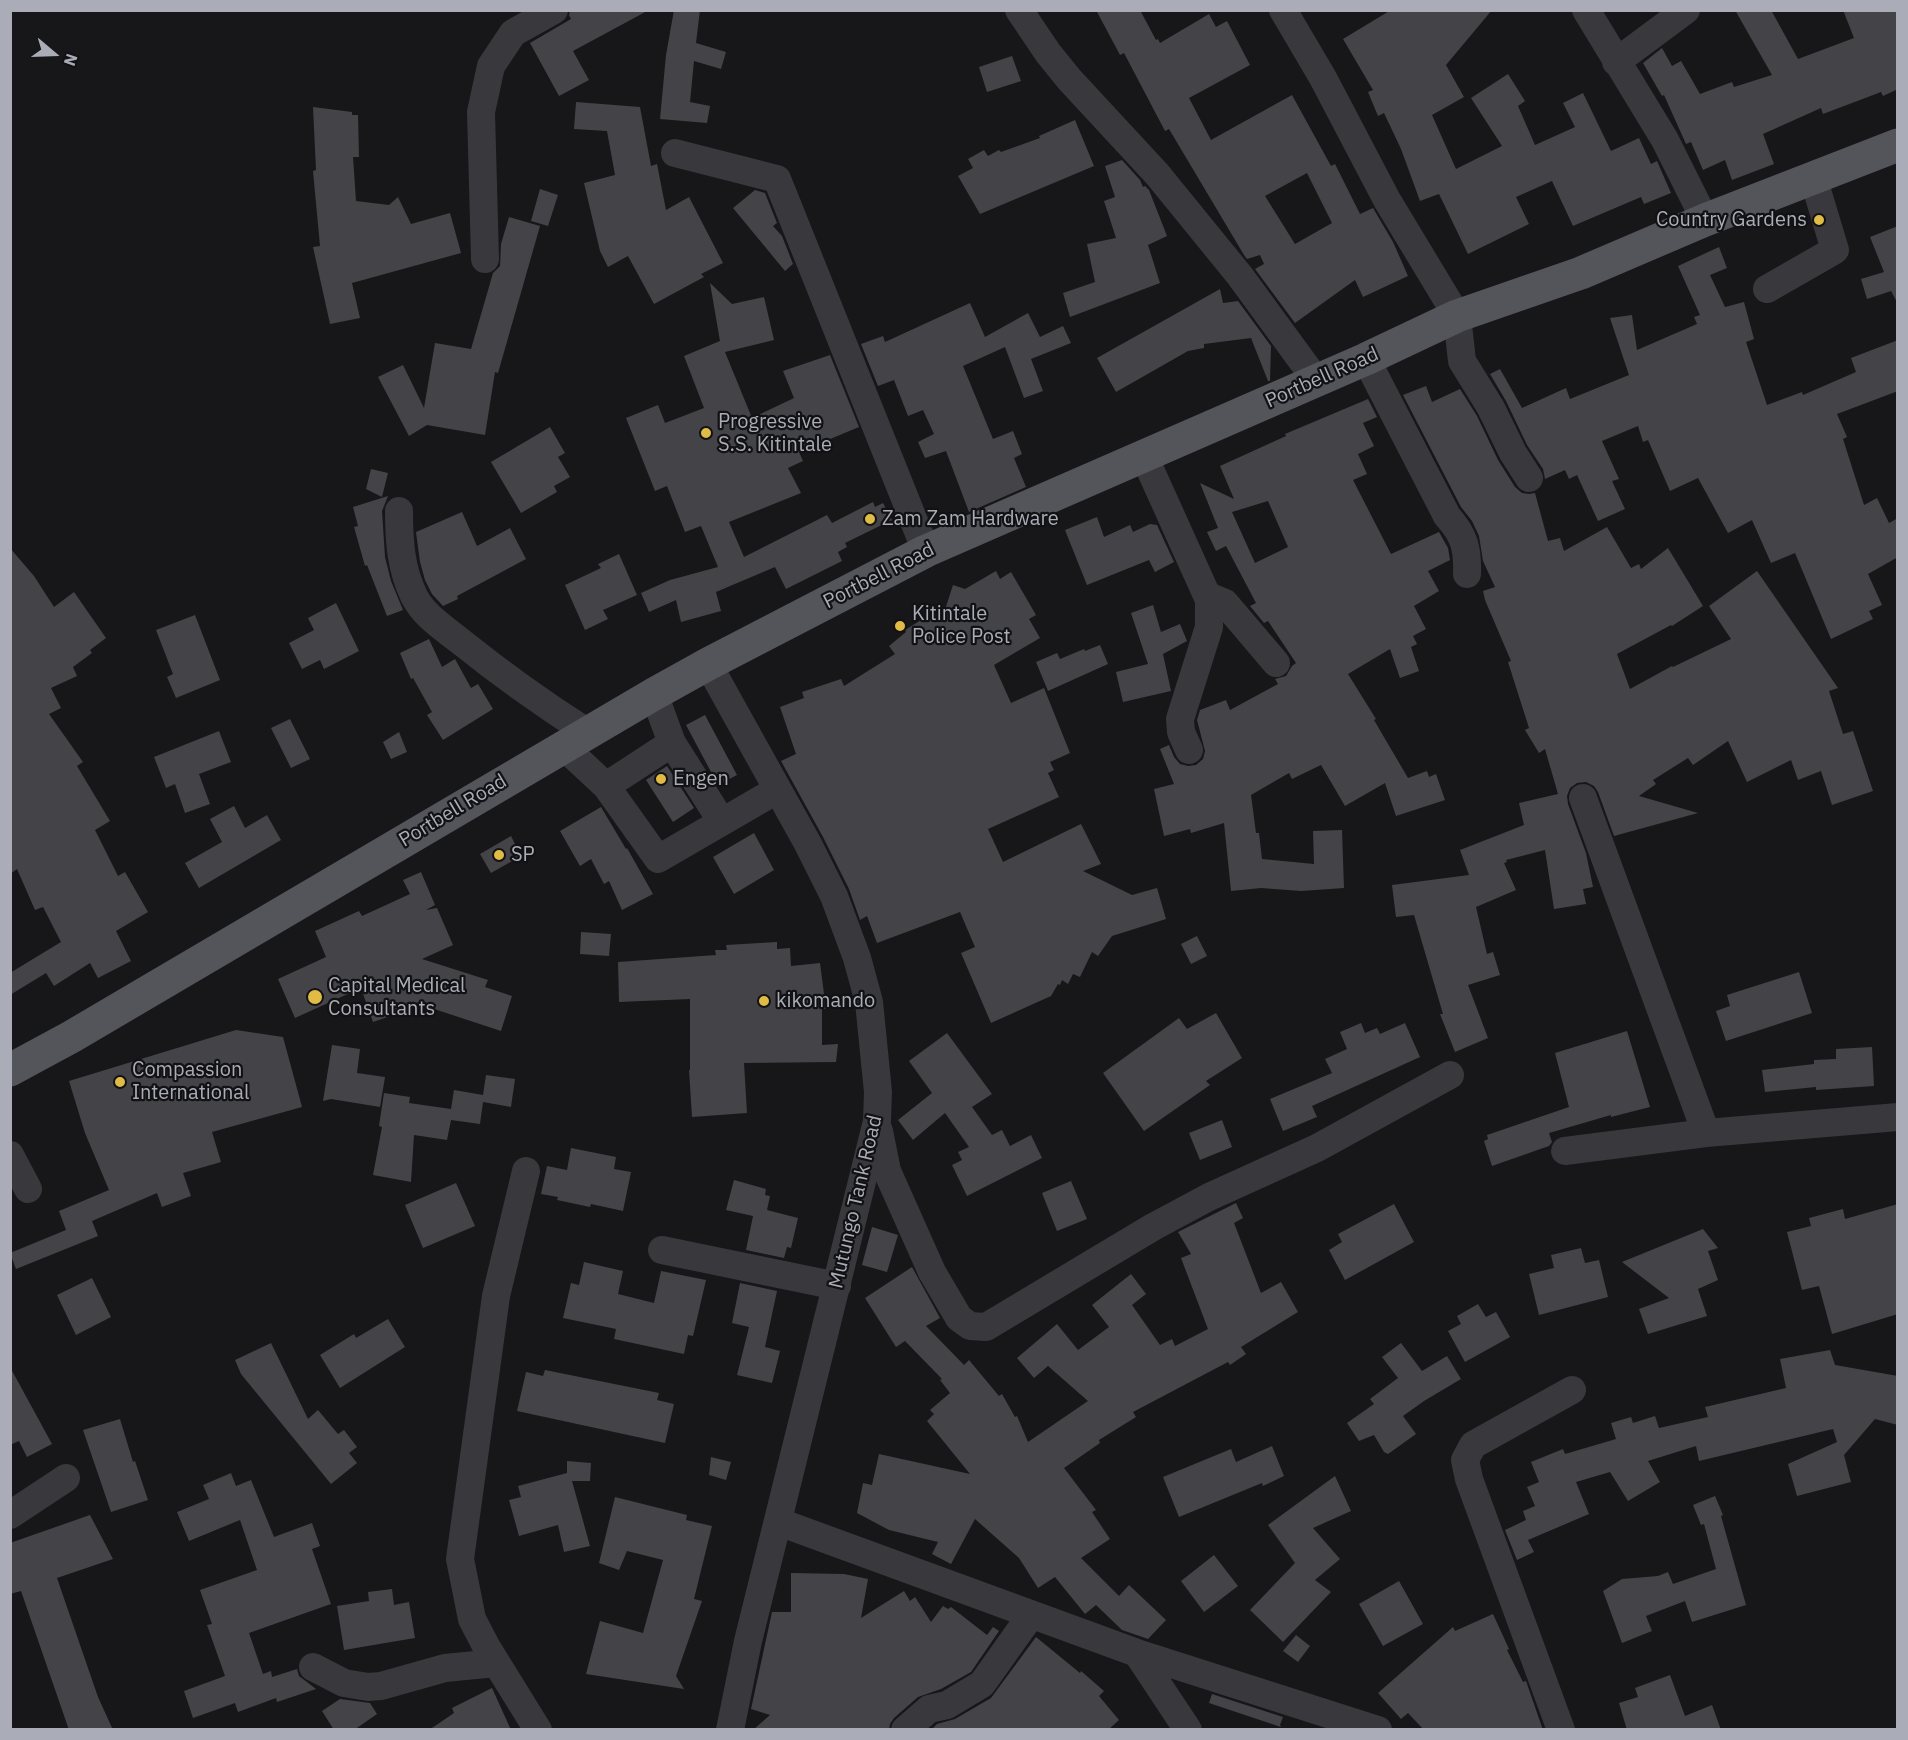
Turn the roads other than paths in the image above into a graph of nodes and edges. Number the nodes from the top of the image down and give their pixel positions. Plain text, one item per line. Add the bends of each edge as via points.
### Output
1 (554, 10) edge
2 (1019, 10) edge
3 (1283, 10) edge
4 (1586, 10) edge
5 (1686, 10) edge
6 (1616, 62) junction
7 (1898, 145) edge
8 (675, 153) dead end
9 (1813, 177) junction
10 (1705, 220) junction
11 (485, 259) dead end
12 (1767, 289) dead end
13 (1457, 316) junction
14 (1366, 359) junction
15 (1316, 380) junction
16 (1144, 456) junction
17 (1529, 478) dead end
18 (399, 511) dead end
19 (926, 551) junction
20 (1467, 574) dead end
21 (1208, 596) junction
22 (1276, 663) dead end
23 (708, 664) junction
24 (654, 694) junction
25 (575, 739) junction
26 (672, 743) junction
27 (1189, 750) dead end
28 (606, 786) junction
29 (777, 790) junction
30 (1583, 798) dead end
31 (722, 822) junction
32 (10, 1071) edge
33 (1450, 1075) dead end
34 (1898, 1117) edge
35 (878, 1121) junction
36 (1706, 1133) junction
37 (1565, 1151) dead end
38 (10, 1155) edge
39 (526, 1171) dead end
40 (28, 1189) dead end
41 (662, 1250) dead end
42 (837, 1286) junction
43 (1572, 1390) dead end
44 (66, 1478) dead end
45 (10, 1515) edge
46 (779, 1522) junction
47 (1031, 1614) junction
48 (1137, 1653) junction
49 (496, 1663) junction
50 (313, 1667) dead end
51 (538, 1730) edge
52 (730, 1730) edge
53 (905, 1730) edge
54 (1188, 1730) edge
55 (1378, 1730) edge
56 (1561, 1730) edge

1 - 11 street via 513,33 491,66 481,112
2 - 15 street via 1048,54 1157,174 1240,276
3 - 13 street via 1387,200
4 - 6 street
5 - 6 street
6 - 10 street via 1665,140
7 - 9 main road, Portbell Road
8 - 19 street via 777,179
9 - 10 main road, Portbell Road
9 - 12 street via 1835,249
10 - 13 main road, Portbell Road via 1581,273
13 - 14 main road, Portbell Road
13 - 17 street via 1461,361
14 - 15 main road, Portbell Road
14 - 20 street via 1447,516 1459,529 1468,553
15 - 16 main road, Portbell Road
16 - 19 main road, Portbell Road
16 - 21 street
18 - 25 street via 399,551 415,599 429,616 525,692
19 - 23 main road, Portbell Road
21 - 22 street via 1225,603
21 - 27 street via 1209,627 1180,719
23 - 24 main road, Portbell Road
23 - 29 street, Mutungo Tank Road
24 - 25 main road, Portbell Road
24 - 26 street
25 - 28 street
25 - 32 main road, Portbell Road
26 - 28 street
26 - 31 street
28 - 31 street via 658,859
29 - 31 street
29 - 35 street, Mutungo Tank Road via 834,896 857,958 869,1002
30 - 36 street
33 - 35 street via 1317,1148 1209,1197 986,1327 970,1326 959,1318 932,1272 887,1171
34 - 36 street
35 - 42 street, Mutungo Tank Road
36 - 37 street
38 - 40 street
39 - 49 street via 496,1296 460,1559 472,1618
41 - 42 street
42 - 46 street, Mutungo Tank Road
43 - 56 street via 1473,1445 1465,1460
44 - 45 street
46 - 47 street
46 - 52 street, Mutungo Tank Road
47 - 48 street
47 - 53 street via 982,1684 948,1706 929,1709
48 - 54 street
48 - 55 street
49 - 50 street via 445,1668 368,1687 344,1683
49 - 51 street

